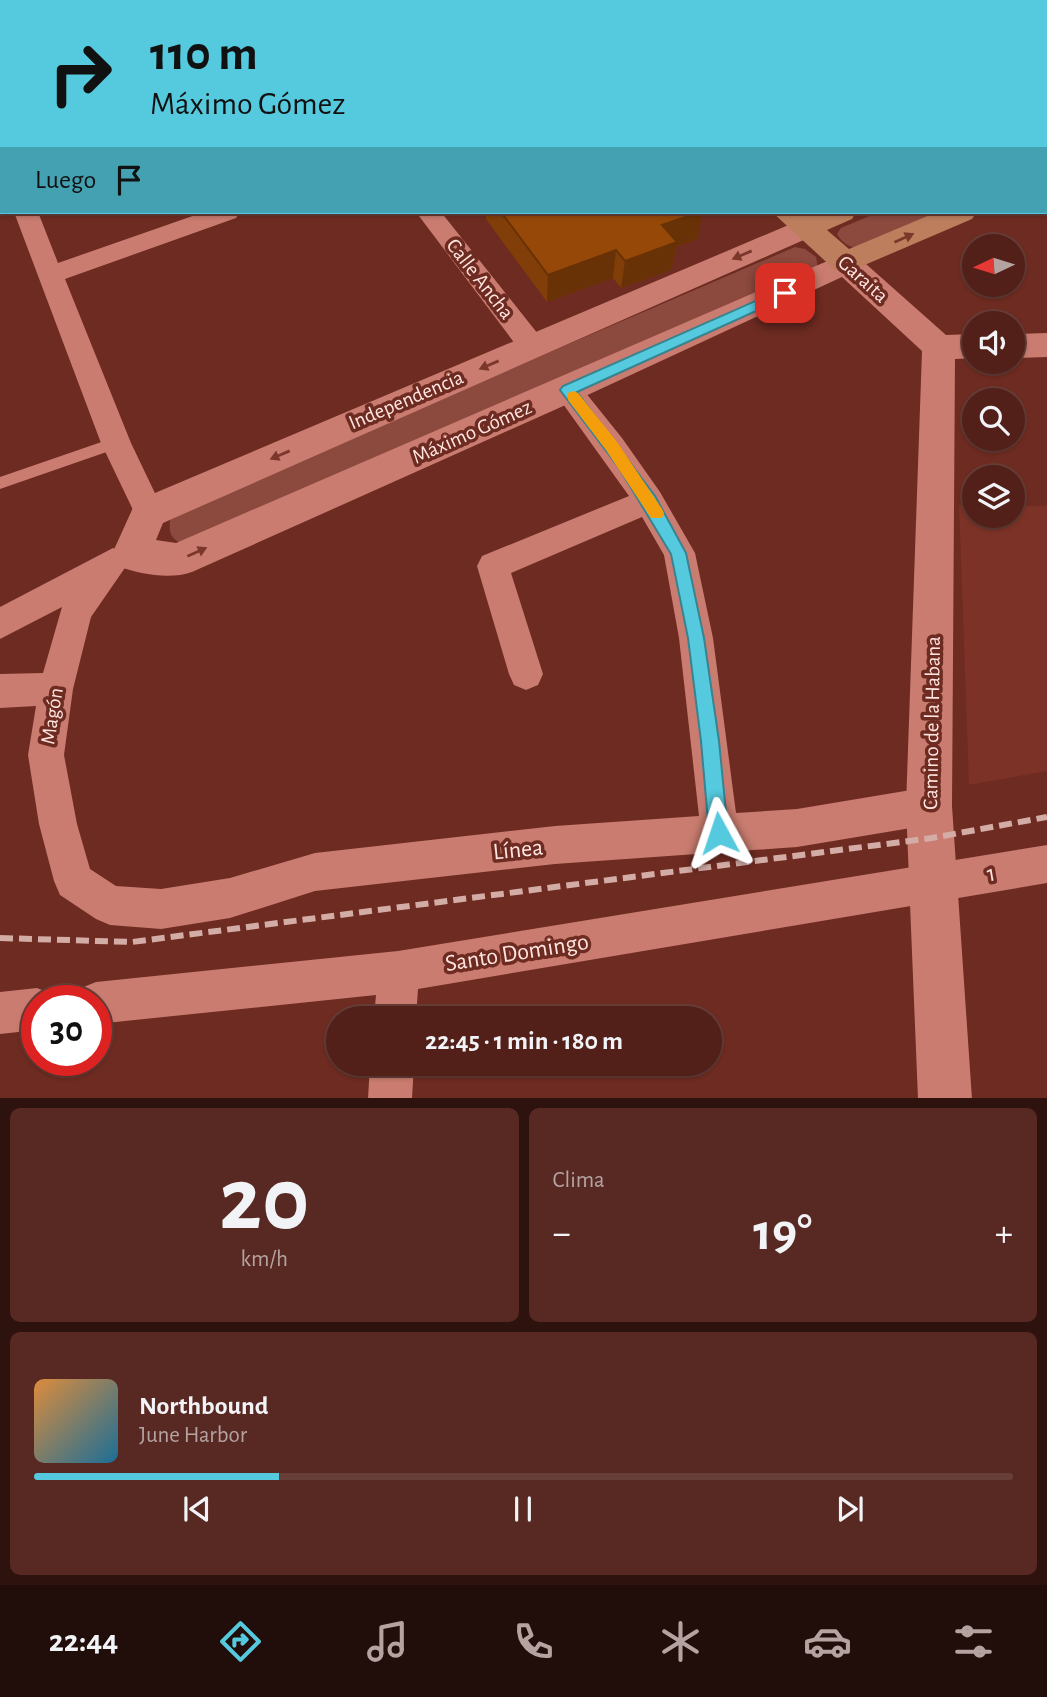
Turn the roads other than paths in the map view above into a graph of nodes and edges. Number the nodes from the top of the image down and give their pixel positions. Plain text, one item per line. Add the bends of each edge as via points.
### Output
1 (27, 214) edge
2 (222, 214) edge
3 (430, 214) edge
4 (830, 214) edge
5 (956, 214) edge
6 (796, 220) edge
7 (846, 263) junction
8 (50, 275) junction
9 (1047, 345) edge
10 (531, 346) junction
11 (1025, 346) edge
12 (957, 347) edge
13 (568, 390) junction
14 (116, 443) junction
15 (0, 483) edge
16 (649, 501) junction
17 (149, 512) junction
18 (122, 558) junction
19 (0, 624) edge
20 (526, 674) dead end
21 (56, 689) junction
22 (0, 691) edge
23 (929, 806) junction
24 (719, 833) junction
25 (1047, 864) edge
26 (934, 885) junction
27 (110, 905) joint
28 (398, 972) junction
29 (112, 1001) edge
30 (396, 1006) edge
31 (21, 1011) edge
32 (0, 1013) edge
33 (391, 1076) edge
34 (390, 1098) edge
35 (945, 1098) edge

1 - 8 street
2 - 8 street
3 - 10 street, Calle Ancha
4 - 6 main road, Independencia
7 -> 5 main road, Máximo Gómez
6 - 7 main road, Garaita
6 -> 10 street, Independencia
7 - 12 street, Garaita
7 - 13 street, Máximo Gómez
8 - 14 street
9 - 11 street
10 -> 17 street, Independencia
12 - 23 street, Camino de la Habana
13 - 16 street
18 -> 13 street, Máximo Gómez via 178,560
14 - 15 lane
14 - 17 street
16 - 20 street via 494,566
16 - 24 street via 678,553 684,577 696,638
17 - 18 street
18 - 19 street
18 - 21 street, Magón via 76,611
21 - 22 street
21 - 27 street, Magón via 46,755 58,824 74,881
23 - 24 street, Línea via 797,828
23 - 26 street, Camino de la Habana
24 - 27 street, Línea via 555,845 315,872 230,898 161,909
25 - 26 street, 1
26 - 28 street, Santo Domingo
26 - 35 street, Camino de la Habana
28 - 29 street, Santo Domingo
28 - 30 street
31 - 32 street
33 - 34 street

